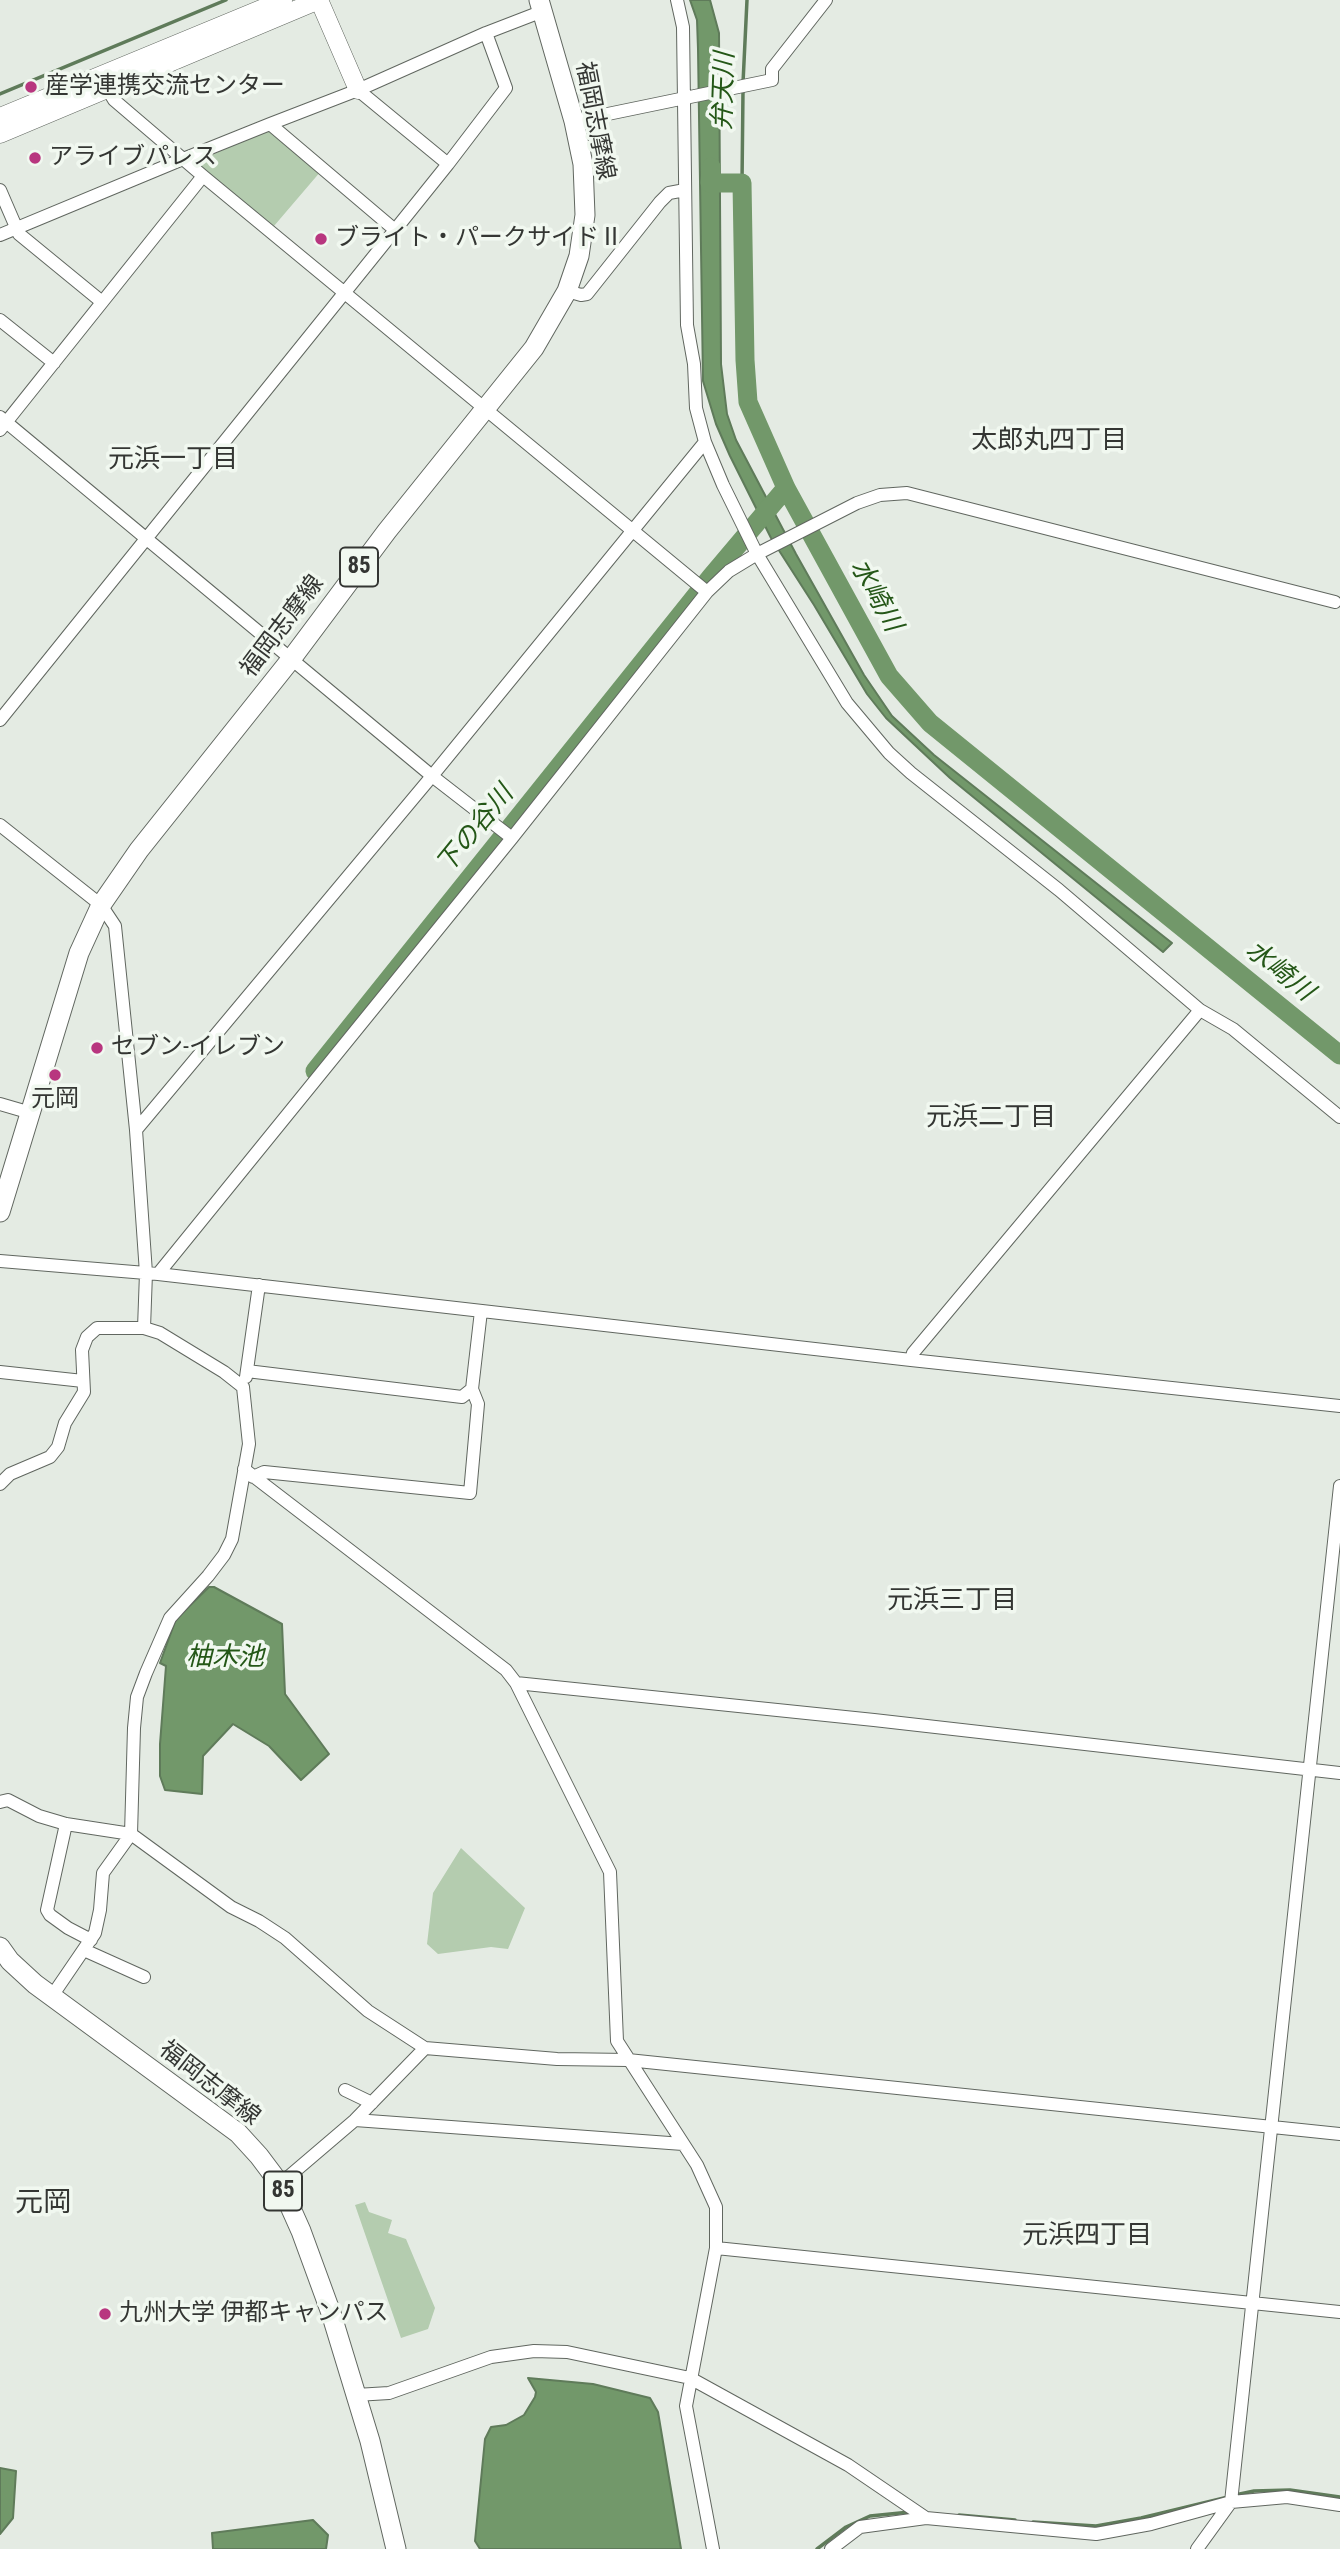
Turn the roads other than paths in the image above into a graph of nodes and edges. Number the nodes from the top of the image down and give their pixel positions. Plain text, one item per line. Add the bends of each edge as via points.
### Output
1 (319, 0) edge
2 (677, 0) edge
3 (826, 0) edge
4 (284, 3) edge
5 (541, 6) edge
6 (486, 33) junction
7 (108, 90) junction
8 (358, 90) junction
9 (684, 100) junction
10 (0, 117) edge
11 (574, 121) junction
12 (270, 124) junction
13 (0, 134) edge
14 (183, 159) junction
15 (448, 164) junction
16 (203, 176) junction
17 (0, 190) edge
18 (685, 190) junction
19 (15, 228) junction
20 (395, 230) junction
21 (0, 235) edge
22 (567, 291) junction
23 (347, 292) junction
24 (102, 302) junction
25 (0, 320) edge
26 (54, 363) junction
27 (486, 407) junction
28 (2, 423) edge
29 (705, 442) junction
30 (635, 530) junction
31 (146, 540) junction
32 (760, 552) junction
33 (704, 589) junction
34 (1335, 602) dead end
35 (292, 658) junction
36 (0, 720) edge
37 (432, 776) junction
38 (0, 825) edge
39 (506, 834) junction
40 (101, 905) junction
41 (1200, 1010) junction
42 (0, 1104) edge
43 (31, 1113) junction
44 (1340, 1117) edge
45 (136, 1130) junction
46 (0, 1212) edge
47 (0, 1261) edge
48 (152, 1273) junction
49 (259, 1285) junction
50 (481, 1311) junction
51 (144, 1328) junction
52 (911, 1360) junction
53 (0, 1371) edge
54 (247, 1371) junction
55 (83, 1381) junction
56 (243, 1387) junction
57 (472, 1389) junction
58 (1340, 1406) edge
59 (249, 1473) junction
60 (0, 1484) edge
61 (1340, 1486) edge
62 (516, 1684) junction
63 (1309, 1770) junction
64 (1340, 1773) edge
65 (0, 1801) edge
66 (65, 1824) junction
67 (131, 1834) junction
68 (88, 1945) junction
69 (2, 1951) edge
70 (144, 1977) dead end
71 (52, 1996) junction
72 (425, 2048) junction
73 (628, 2060) junction
74 (345, 2090) dead end
75 (372, 2103) junction
76 (355, 2120) junction
77 (1271, 2126) junction
78 (1340, 2134) edge
79 (684, 2144) junction
80 (280, 2185) junction
81 (716, 2248) junction
82 (1252, 2302) junction
83 (1340, 2312) edge
84 (690, 2378) junction
85 (356, 2395) junction
86 (1231, 2498) junction
87 (1340, 2505) edge
88 (926, 2518) junction
89 (396, 2549) edge
90 (713, 2549) edge
91 (831, 2549) edge
92 (1197, 2549) edge

1 - 4 main road
1 - 8 main road
2 - 9 street
3 - 9 street via 772,69 772,80
4 - 7 main road
4 - 10 main road
5 - 6 street
5 - 11 main road, 福岡志摩線 / 85
6 - 8 street
6 - 15 street via 506,88
7 - 13 main road
7 - 14 street
8 - 12 street
8 - 15 street
9 - 11 street
9 - 18 street
11 - 22 main road, 福岡志摩線 / 85 via 583,164 585,215 579,257
12 - 14 street
12 - 20 street
14 - 16 street
14 - 19 street
15 - 20 street
16 - 23 street
16 - 24 street
17 - 19 street
18 - 22 street via 669,193 660,202 587,294
18 - 29 street via 687,325 696,408
19 - 21 street
19 - 24 street
20 - 23 street
22 - 27 main road, 福岡志摩線 / 85 via 534,348
23 - 27 street
23 - 31 street
24 - 26 street
25 - 26 street
26 - 28 street
27 - 30 street
27 - 35 main road, 福岡志摩線 / 85
28 - 31 street
29 - 30 street
29 - 32 street via 743,527
30 - 33 street
30 - 37 street
31 - 35 street
31 - 36 street
32 - 33 street
32 - 34 street via 857,503 907,493
32 - 41 street via 847,704 879,743
33 - 39 street
35 - 37 street
35 - 40 main road, 福岡志摩線 / 85 via 138,850
37 - 39 street
37 - 45 street
38 - 40 street
39 - 48 street
40 - 43 main road, 福岡志摩線 / 85 via 79,953
40 - 45 street via 115,926
41 - 44 street via 1233,1029
41 - 52 street
42 - 43 street
43 - 46 main road, 福岡志摩線 / 85
45 - 48 street
47 - 48 street
48 - 49 street
48 - 51 street
49 - 50 street
49 - 54 street
50 - 52 street
50 - 57 street
51 - 55 street via 97,1328 82,1350
51 - 56 street via 160,1333
52 - 58 street
53 - 55 street
54 - 56 street
54 - 57 street via 462,1397
55 - 60 street via 83,1392 50,1457 10,1474
56 - 59 street
57 - 59 street via 478,1404 470,1493
59 - 62 street via 506,1670
59 - 67 street via 224,1555 170,1618 137,1697
61 - 63 street
62 - 63 street
62 - 73 street via 610,1872 617,2041
63 - 64 street
63 - 77 street
65 - 66 street via 8,1800
66 - 67 street
66 - 68 street via 47,1910
67 - 68 street via 103,1873 100,1910
67 - 72 street via 231,1907 285,1938 368,2011
68 - 70 street
68 - 71 street
69 - 71 main road, 福岡志摩線 / 85
71 - 80 main road, 福岡志摩線 / 85 via 238,2133
72 - 73 street
72 - 75 street
73 - 77 street
73 - 79 street
74 - 75 street
75 - 76 street
76 - 79 street
76 - 80 street
77 - 78 street
77 - 82 street
79 - 81 street via 716,2207
80 - 85 main road, 福岡志摩線 / 85 via 331,2313
81 - 82 street
81 - 84 street
82 - 83 street
82 - 86 street
84 - 85 street via 567,2352 534,2351 491,2357 389,2393
84 - 88 street via 848,2465
84 - 90 street via 686,2406
85 - 89 main road, 福岡志摩線 / 85
86 - 87 street via 1287,2497
86 - 88 street via 1151,2524 1096,2534
86 - 92 street
88 - 91 street via 860,2528

